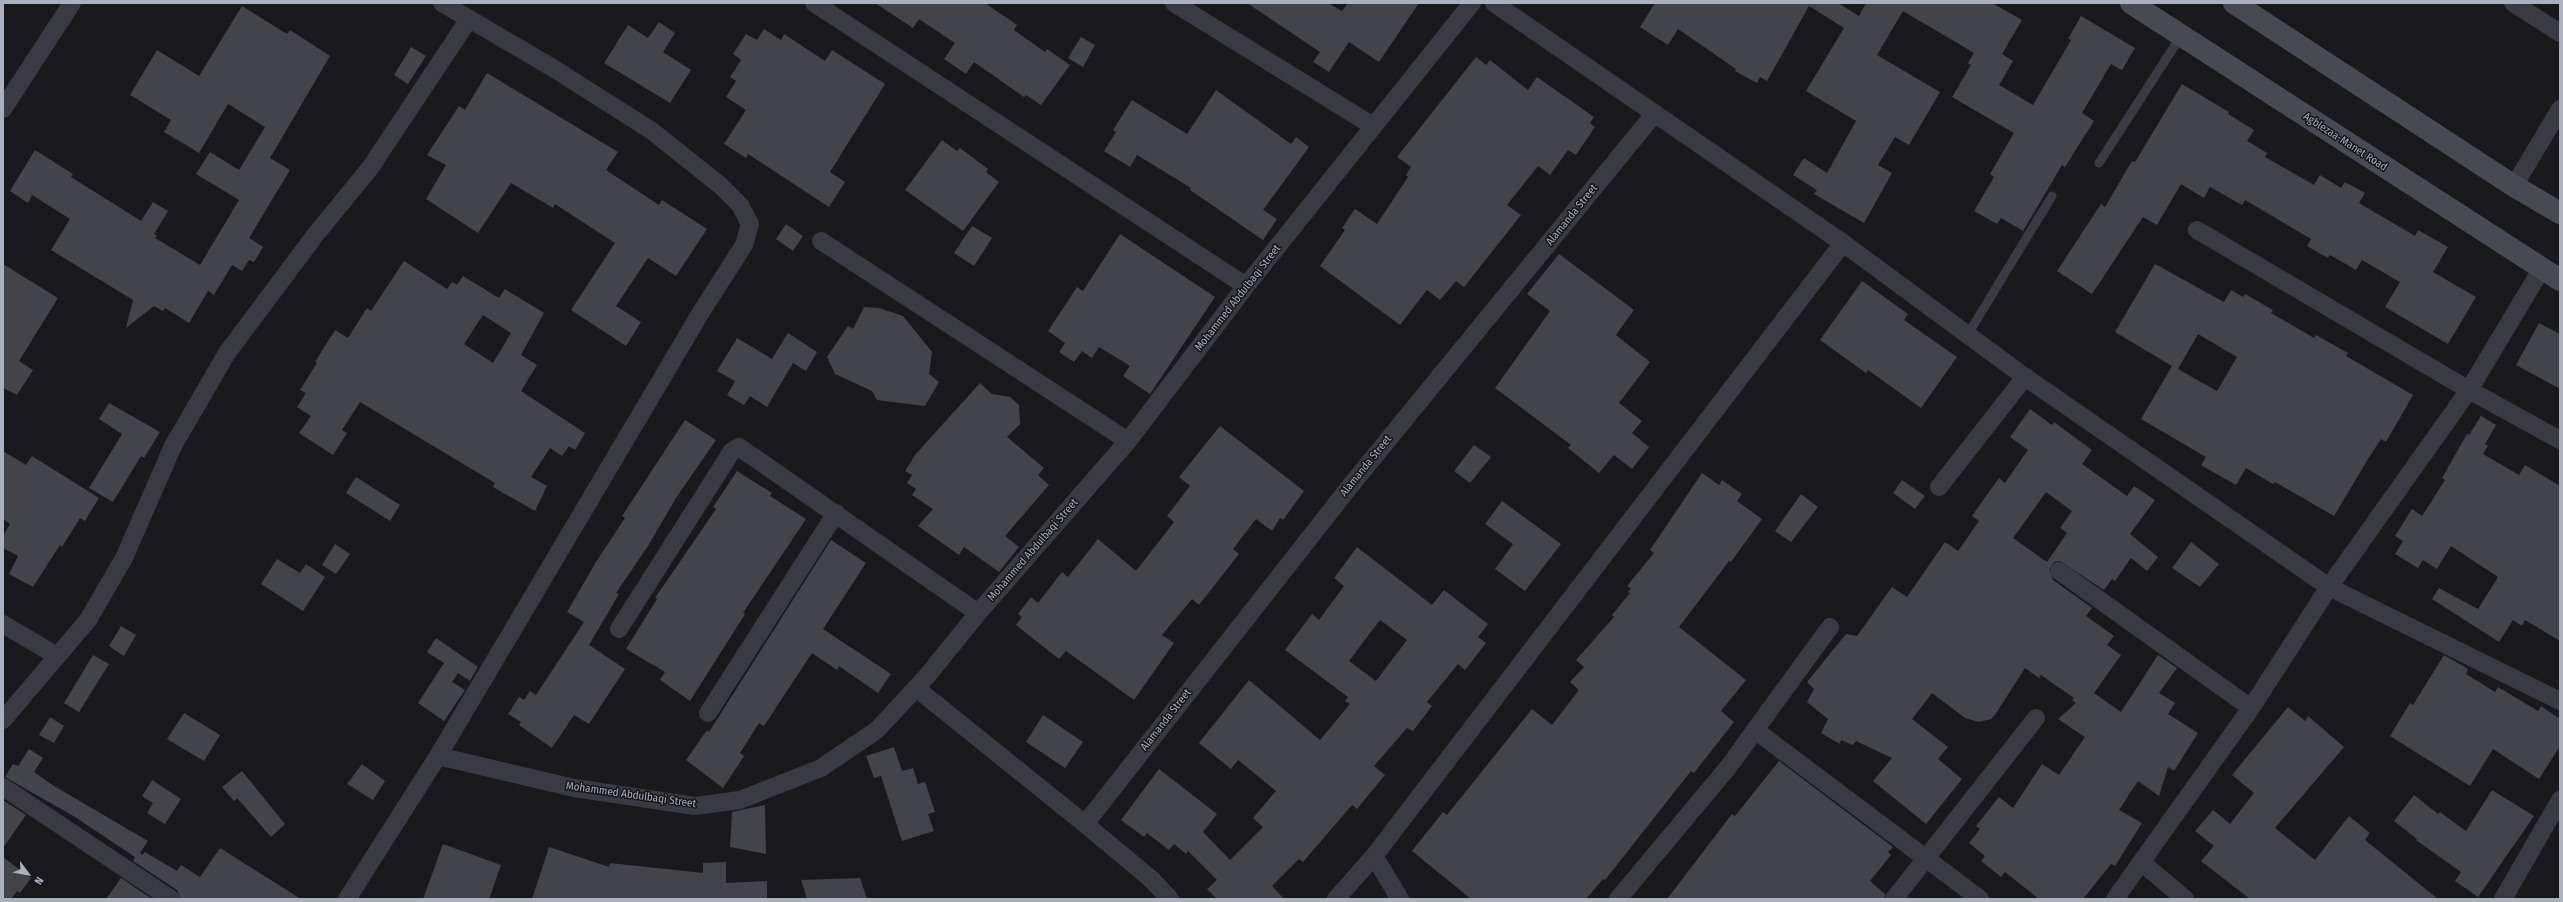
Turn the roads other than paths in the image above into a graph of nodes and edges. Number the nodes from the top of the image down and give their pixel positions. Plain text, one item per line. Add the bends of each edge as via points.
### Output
1 (72, 3) edge
2 (442, 3) edge
3 (814, 3) edge
4 (1174, 3) edge
5 (1472, 3) edge
6 (1494, 3) edge
7 (2131, 3) edge
8 (2234, 3) edge
9 (2513, 3) edge
10 (469, 19) junction
11 (2560, 33) edge
12 (2181, 36) junction
13 (3, 109) edge
14 (2560, 109) edge
15 (1655, 113) junction
16 (1373, 126) junction
17 (2099, 163) dead end
18 (2514, 186) junction
19 (2052, 196) dead end
20 (2560, 213) edge
21 (2197, 230) dead end
22 (821, 241) dead end
23 (1842, 243) junction
24 (2541, 270) junction
25 (2560, 280) edge
26 (1246, 286) junction
27 (1968, 334) junction
28 (2025, 377) junction
29 (2469, 390) junction
30 (2560, 440) edge
31 (1128, 441) junction
32 (1939, 487) dead end
33 (836, 513) junction
34 (2059, 571) dead end
35 (2330, 587) junction
36 (978, 613) junction
37 (3, 624) edge
38 (1830, 627) dead end
39 (619, 629) dead end
40 (56, 656) junction
41 (916, 688) junction
42 (2560, 701) edge
43 (2251, 708) junction
44 (708, 713) dead end
45 (2036, 718) dead end
46 (3, 720) edge
47 (1755, 730) junction
48 (438, 756) junction
49 (3, 787) edge
50 (2560, 800) edge
51 (1085, 824) junction
52 (1374, 856) junction
53 (1928, 858) junction
54 (2141, 862) junction
55 (171, 899) edge
56 (347, 899) edge
57 (1170, 899) edge
58 (1336, 899) edge
59 (1400, 899) edge
60 (1618, 899) edge
61 (1894, 899) edge
62 (1980, 899) edge
63 (2115, 899) edge
64 (2185, 899) edge
65 (2503, 899) edge

1 - 13 street
2 - 10 street
3 - 26 street
4 - 16 street
5 - 16 street, Mohammed Abdulbaqi Street
6 - 15 street
7 - 12 main road, Agblezaa-Manet Road
8 - 18 main road
9 - 11 street
10 - 40 street via 370,168 316,234 227,353 173,446 124,558 88,620
10 - 48 street via 553,68 652,131 721,186 740,205 750,224 744,245
12 - 17 lane
12 - 24 main road, Agblezaa-Manet Road
14 - 18 street
15 - 23 street
15 - 51 street, Alamanda Street via 1351,485
16 - 26 street, Mohammed Abdulbaqi Street
18 - 20 main road
19 - 27 lane
21 - 29 street
22 - 31 street
23 - 27 street
23 - 52 street
24 - 25 main road, Agblezaa-Manet Road
24 - 29 street
26 - 31 street, Mohammed Abdulbaqi Street
27 - 28 street
28 - 32 street
28 - 35 street
29 - 30 street
29 - 35 street
31 - 36 street, Mohammed Abdulbaqi Street
33 - 36 street
33 - 39 street via 739,447 732,451
33 - 44 street
34 - 43 street
35 - 42 street
35 - 43 street
36 - 41 street, Mohammed Abdulbaqi Street
37 - 40 street
38 - 47 street
40 - 46 street
41 - 48 street, Mohammed Abdulbaqi Street via 877,730 821,768 740,800 695,806 574,788
41 - 51 street
43 - 54 street
45 - 53 street
47 - 53 street
47 - 60 street via 1730,765
48 - 56 street
49 - 55 street
50 - 65 street
51 - 57 street via 1151,879
52 - 58 street
52 - 59 street
53 - 61 street
53 - 62 street
54 - 63 street
54 - 64 street

